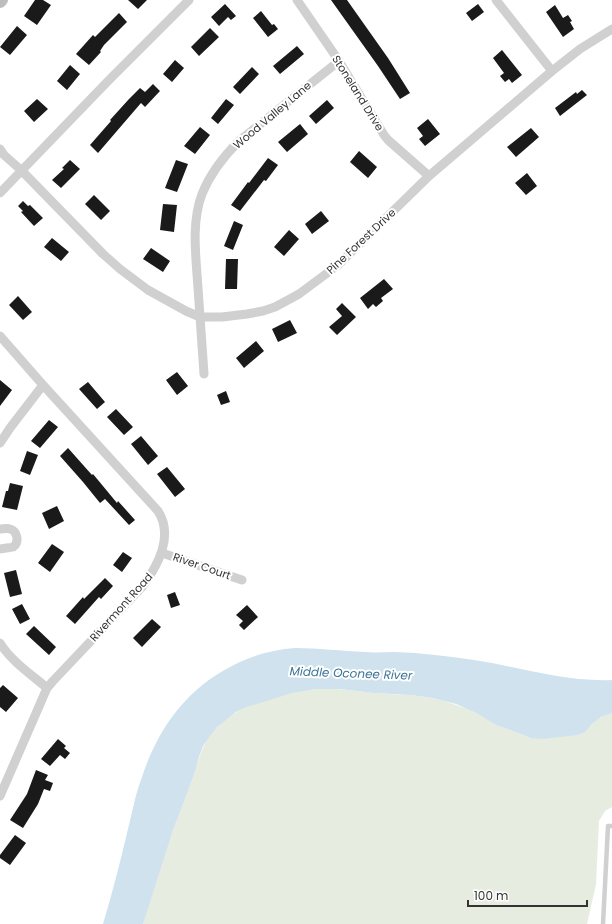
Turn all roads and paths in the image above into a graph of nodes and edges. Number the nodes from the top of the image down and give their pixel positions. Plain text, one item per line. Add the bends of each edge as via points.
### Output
1 (188, 0) edge
2 (297, 0) edge
3 (496, 0) edge
4 (612, 29) edge
5 (339, 61) junction
6 (552, 71) junction
7 (1, 152) edge
8 (21, 170) junction
9 (430, 176) junction
10 (0, 193) edge
11 (200, 316) junction
12 (0, 336) edge
13 (204, 374) dead end
14 (43, 385) junction
15 (0, 443) edge
16 (0, 529) edge
17 (0, 549) edge
18 (162, 553) junction
19 (242, 580) dead end
20 (0, 643) edge
21 (47, 688) junction
22 (0, 796) edge
23 (612, 826) edge
24 (603, 924) edge

1 - 8 street
2 - 5 street, Stoneland Drive
3 - 6 street
4 - 6 street, Pine Forest Drive
5 - 9 street, Stoneland Drive via 384,135
5 - 11 street, Wood Valley Lane via 235,146 222,160 208,183 200,203 195,244
6 - 9 street, Pine Forest Drive
7 - 8 street, Pine Forest Drive
8 - 10 street
8 - 11 street, Pine Forest Drive via 120,269 148,290 186,312
9 - 11 street, Pine Forest Drive via 338,265 294,297 263,311 222,317
11 - 13 street, Wood Valley Lane
12 - 14 street, Rivermont Road
14 - 15 street
14 - 18 street, Rivermont Road via 158,510 164,535
16 - 17 street via 10,529 17,538 12,547
18 - 19 street, River Court
18 - 21 street, Rivermont Road via 143,586
20 - 21 street via 10,656
21 - 22 street, Rivermont Road
23 - 24 lane via 608,826

